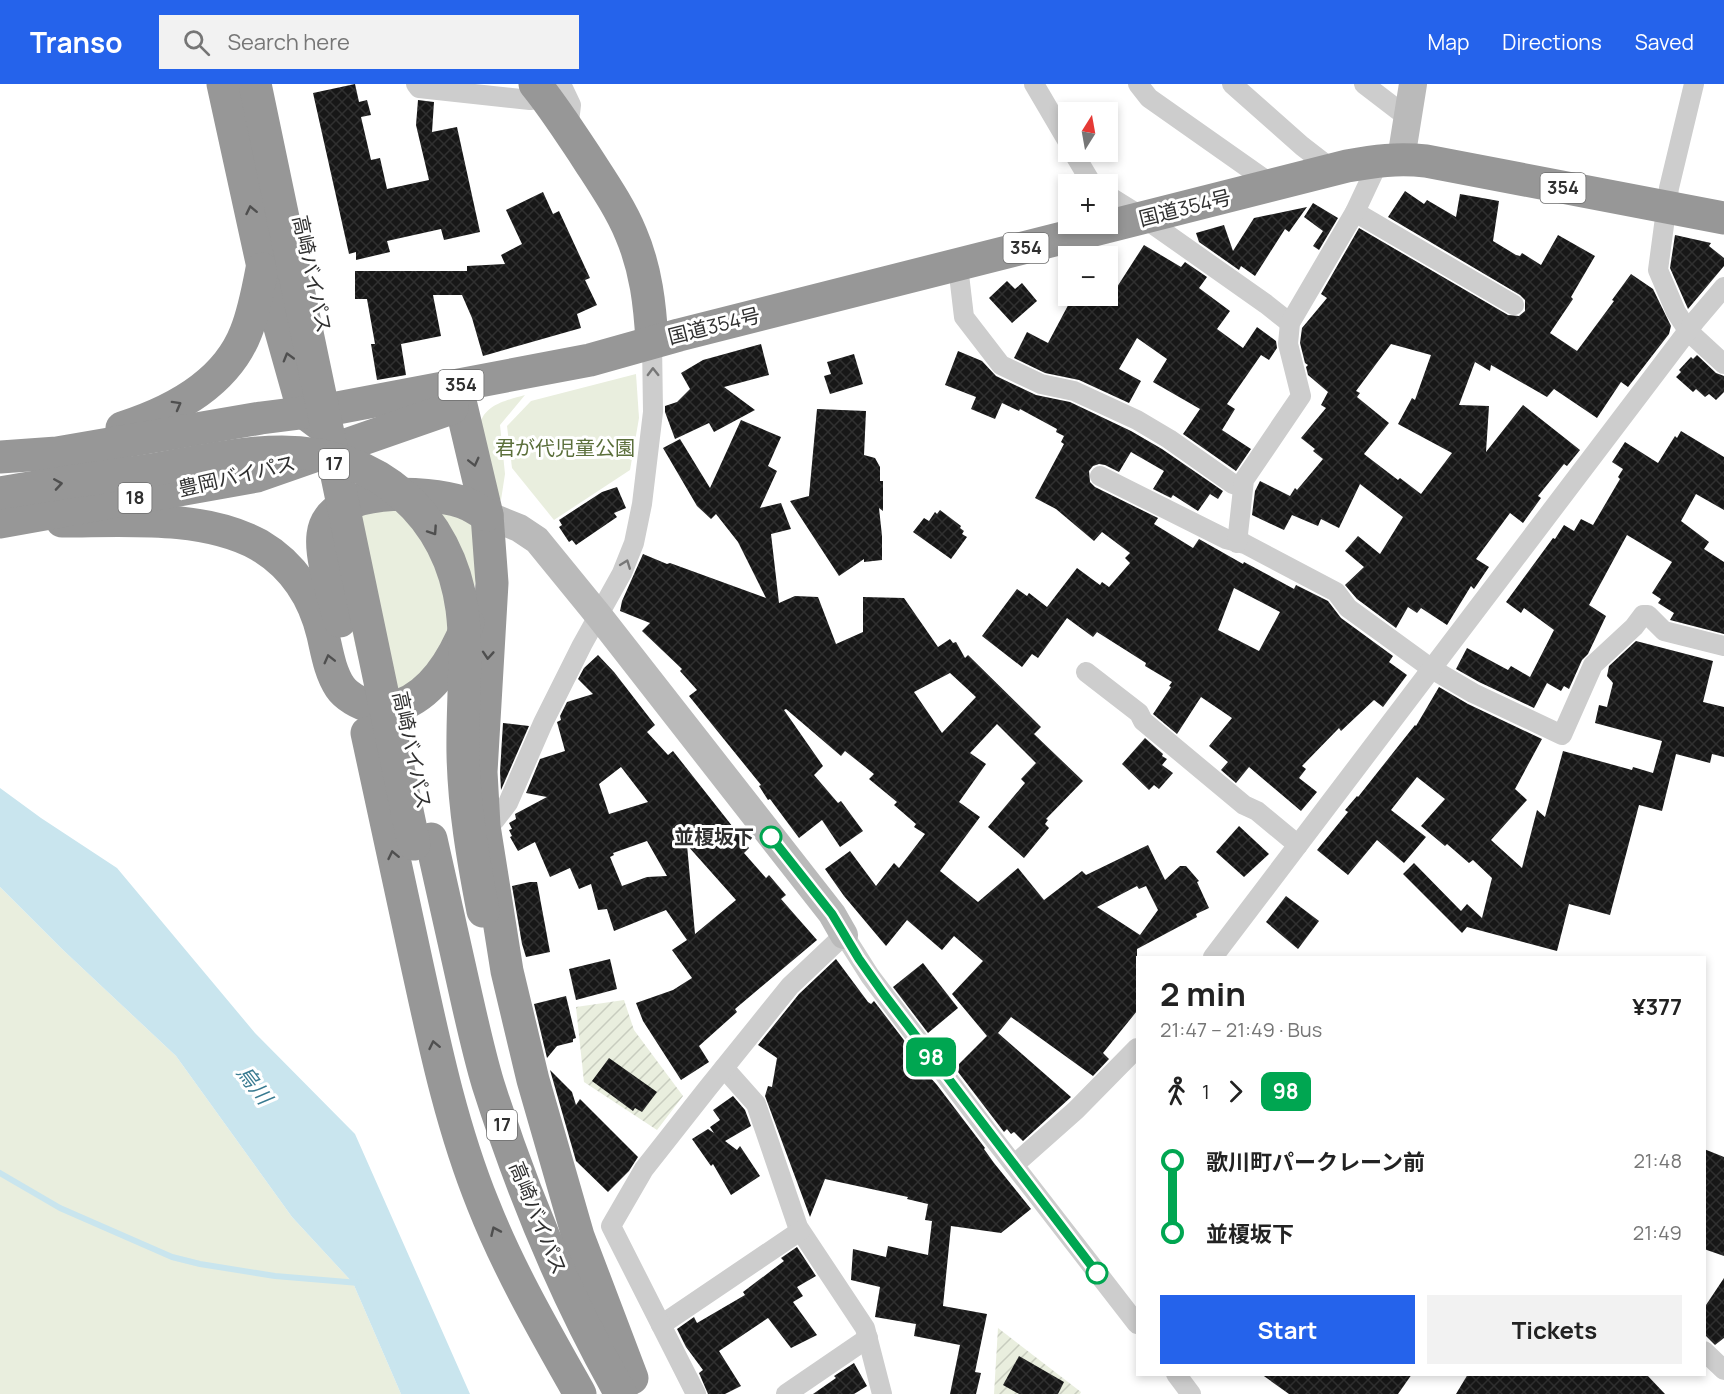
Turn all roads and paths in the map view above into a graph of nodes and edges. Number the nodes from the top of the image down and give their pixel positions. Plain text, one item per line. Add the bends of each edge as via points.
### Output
1 (223, 84) edge
2 (255, 84) edge
3 (272, 84) edge
4 (416, 84) edge
5 (1034, 84) edge
6 (1138, 84) edge
7 (1232, 84) edge
8 (1364, 84) edge
9 (1413, 84) edge
10 (1694, 84) edge
11 (547, 89) edge
12 (1407, 117) junction
13 (1058, 125) edge
14 (1390, 160) junction
15 (1333, 170) junction
16 (1274, 186) junction
17 (1118, 202) edge
18 (1666, 207) junction
19 (1354, 212) junction
20 (1144, 218) junction
21 (1724, 218) edge
22 (958, 266) junction
23 (263, 267) junction
24 (1724, 287) edge
25 (1514, 305) dead end
26 (1290, 323) junction
27 (1689, 332) junction
28 (652, 342) junction
29 (590, 360) junction
30 (1724, 364) edge
31 (461, 405) junction
32 (319, 411) junction
33 (366, 439) junction
34 (0, 456) edge
35 (1100, 476) dead end
36 (1242, 487) junction
37 (0, 493) edge
38 (0, 524) edge
39 (488, 530) junction
40 (1237, 543) junction
41 (300, 569) junction
42 (599, 616) junction
43 (340, 621) junction
44 (1724, 646) edge
45 (1432, 669) junction
46 (1086, 672) dead end
47 (484, 826) junction
48 (422, 841) junction
49 (1298, 845) junction
50 (844, 935) junction
51 (1214, 956) edge
52 (1136, 1049) edge
53 (724, 1068) junction
54 (1014, 1165) junction
55 (800, 1231) junction
56 (1136, 1323) edge
57 (661, 1325) junction
58 (868, 1338) junction
59 (1706, 1353) edge
60 (1724, 1370) edge
61 (1178, 1376) edge
62 (631, 1389) edge
63 (580, 1394) edge
64 (599, 1394) edge
65 (696, 1394) edge
66 (786, 1394) edge
67 (882, 1394) edge
68 (1191, 1394) edge

23 -> 1 highway
2 - 48 highway, 高崎バイパス / 17, bridge
3 - 48 highway, 高崎バイパス / 17
4 - 11 street via 419,88 530,100
5 - 13 street
6 - 16 street via 1149,98
7 - 15 street
8 - 12 street
9 - 12 street
10 - 18 street
11 - 28 highway via 631,233 649,297
12 - 14 street
14 - 15 highway, 国道354号 / 354
14 - 18 highway, 国道354号 / 354 via 1426,161
14 - 19 street
15 - 16 highway, 国道354号 / 354
16 - 20 highway, 国道354号 / 354
17 - 20 street
18 - 21 highway, 国道354号 / 354
18 - 27 street via 1658,270
19 - 25 street
19 - 26 street
20 - 22 highway, 国道354号 / 354
20 - 26 street
22 - 28 highway, 国道354号 / 354
22 - 36 street via 964,317 1002,365 1137,420
32 -> 23 highway
34 -> 23 highway via 118,429 183,402 231,359 246,333
24 - 27 street
26 - 36 street via 1288,344 1301,396
27 - 30 street
27 - 45 street
28 - 29 highway, 354
42 -> 28 street via 634,543 642,504 653,412
29 - 31 highway, 354
29 - 32 highway, 354
31 - 32 highway via 435,400 382,410
31 - 33 highway, 354
31 -> 39 highway
32 - 33 highway, 17 via 325,427
32 - 34 highway via 57,453
33 - 38 highway, 豊岡バイパス / 18 via 270,472
35 - 40 street
36 - 40 street
37 -> 62 highway, bridge via 235,456 283,452 315,455 349,462 376,475 410,501 437,536 446,552 461,607 464,782 470,844 517,1083 566,1244
38 - 41 highway via 150,509 202,510 265,530 287,545
39 -> 41 highway via 474,609 450,661 421,694 389,710 364,705 340,688
39 - 42 street via 509,525 537,540
39 - 43 highway via 464,502 419,495 369,496 338,510 327,521 323,535
39 -> 47 highway via 492,583 481,772
40 - 45 street via 1336,592 1348,608
41 - 43 highway via 327,593
42 - 47 street via 543,723 508,803 495,820
42 - 50 street via 832,914
63 -> 43 highway via 510,1264 460,1141 441,1075 352,660
44 - 45 street via 1664,631 1643,615 1593,664 1562,735
45 - 49 street
46 - 49 street via 1244,805
47 - 62 highway via 507,971 533,1080 578,1236
48 - 62 highway, 高崎バイパス / 17 via 488,1082 528,1200 598,1354
48 - 64 highway, 高崎バイパス / 17 via 455,1029 488,1149 530,1258
49 - 51 street
50 - 53 street via 790,986
50 - 54 street
52 - 54 street
53 - 55 street via 756,1104
53 - 57 street via 644,1169 611,1226
54 - 56 street
55 - 57 street
55 - 58 street
57 - 65 street
58 - 66 street
58 - 67 street
59 - 60 street
61 - 68 street

